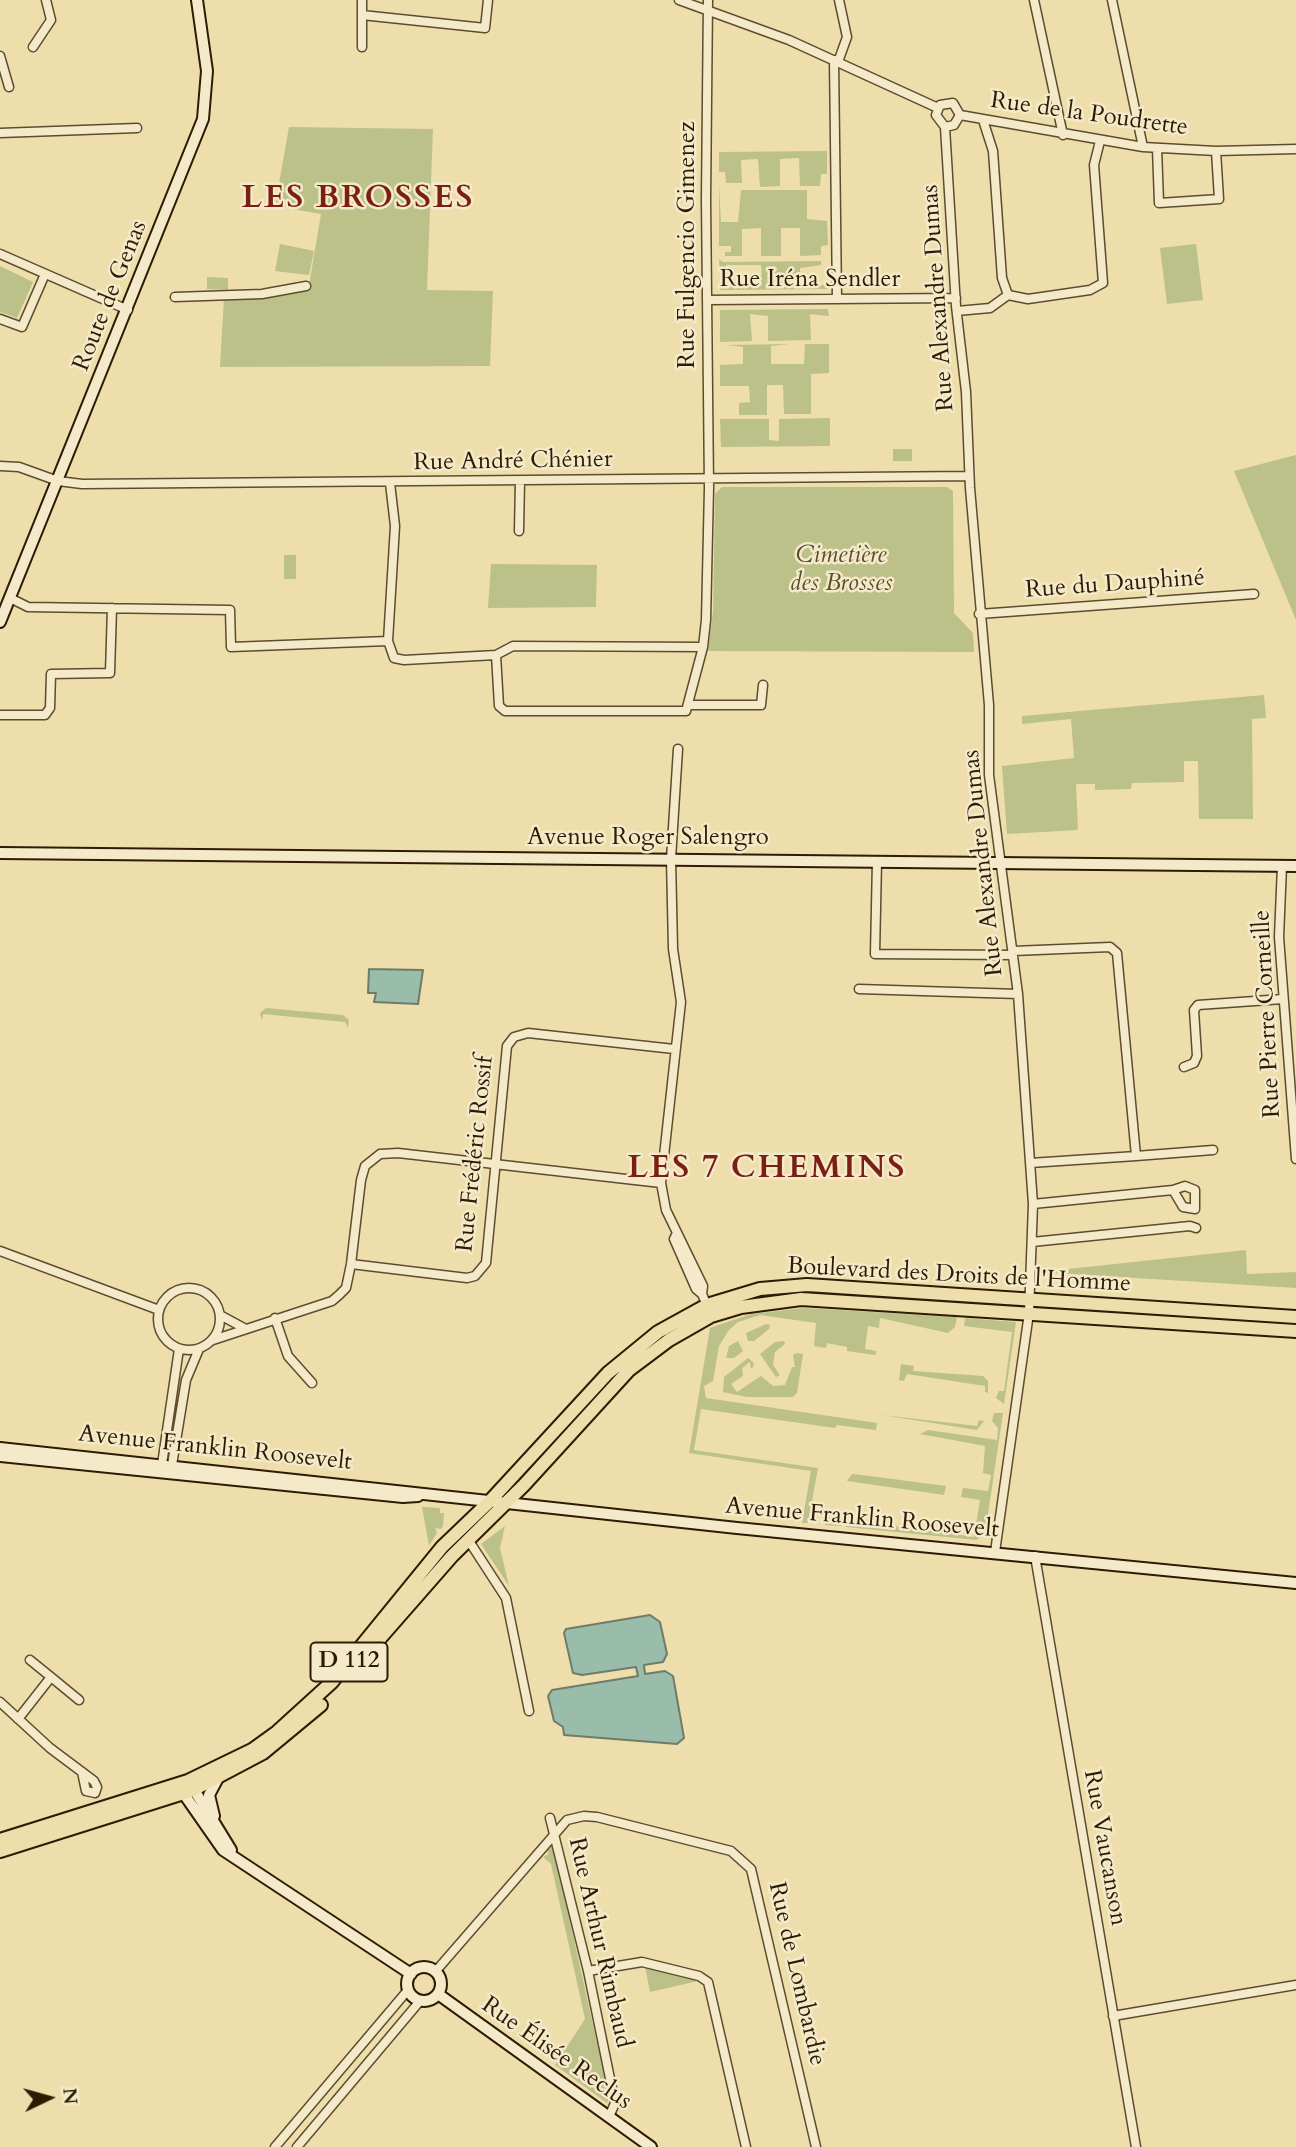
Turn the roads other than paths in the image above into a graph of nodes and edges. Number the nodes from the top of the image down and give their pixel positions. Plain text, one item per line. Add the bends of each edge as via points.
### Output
1 (46, 0) edge
2 (197, 0) edge
3 (362, 0) edge
4 (488, 0) edge
5 (678, 0) edge
6 (708, 0) edge
7 (839, 0) edge
8 (1034, 0) edge
9 (1112, 0) edge
10 (707, 10) junction
11 (362, 15) junction
12 (33, 47) dead end
13 (362, 47) dead end
14 (0, 56) edge
15 (836, 61) junction
16 (9, 88) dead end
17 (938, 108) junction
18 (961, 115) junction
19 (983, 120) junction
20 (945, 127) junction
21 (138, 128) dead end
22 (0, 133) edge
23 (1063, 135) junction
24 (1100, 141) junction
25 (1143, 147) junction
26 (1157, 148) junction
27 (1296, 149) edge
28 (1216, 151) junction
29 (0, 254) edge
30 (45, 274) junction
31 (306, 286) dead end
32 (1008, 295) junction
33 (176, 296) dead end
34 (956, 298) junction
35 (837, 299) junction
36 (707, 300) junction
37 (128, 310) junction
38 (957, 311) junction
39 (0, 319) edge
40 (0, 466) edge
41 (969, 476) junction
42 (709, 479) junction
43 (58, 481) junction
44 (520, 481) junction
45 (390, 483) junction
46 (519, 531) dead end
47 (1254, 594) dead end
48 (10, 598) junction
49 (112, 608) junction
50 (979, 614) junction
51 (0, 622) edge
52 (388, 641) junction
53 (703, 648) junction
54 (496, 655) junction
55 (763, 685) dead end
56 (687, 708) junction
57 (0, 715) edge
58 (678, 749) dead end
59 (0, 853) edge
60 (671, 859) junction
61 (877, 861) junction
62 (999, 863) junction
63 (1282, 866) junction
64 (1296, 866) edge
65 (1013, 953) junction
66 (859, 989) dead end
67 (1018, 994) junction
68 (1283, 999) junction
69 (674, 1049) junction
70 (1184, 1067) dead end
71 (1213, 1150) dead end
72 (1136, 1156) junction
73 (1296, 1159) edge
74 (1030, 1163) junction
75 (497, 1164) junction
76 (661, 1183) junction
77 (1173, 1190) dead end
78 (1032, 1204) junction
79 (1196, 1228) dead end
80 (1032, 1242) junction
81 (0, 1251) edge
82 (351, 1265) junction
83 (707, 1305) junction
84 (1030, 1306) junction
85 (159, 1310) junction
86 (220, 1315) junction
87 (1296, 1317) edge
88 (275, 1318) junction
89 (244, 1328) junction
90 (1296, 1331) edge
91 (213, 1340) junction
92 (179, 1349) junction
93 (200, 1349) junction
94 (312, 1383) dead end
95 (0, 1448) edge
96 (0, 1456) edge
97 (166, 1469) junction
98 (490, 1502) junction
99 (506, 1503) junction
100 (469, 1541) junction
101 (995, 1552) junction
102 (1035, 1556) junction
103 (1296, 1583) edge
104 (30, 1660) dead end
105 (51, 1677) junction
106 (79, 1700) dead end
107 (0, 1702) edge
108 (529, 1710) dead end
109 (18, 1719) junction
110 (82, 1772) dead end
111 (218, 1778) junction
112 (185, 1787) junction
113 (550, 1818) dead end
114 (553, 1833) junction
115 (0, 1840) edge
116 (229, 1847) junction
117 (0, 1850) edge
118 (247, 1867) junction
119 (435, 1972) junction
120 (588, 1972) junction
121 (411, 1974) junction
122 (1296, 1985) edge
123 (408, 1990) junction
124 (438, 1994) junction
125 (420, 2001) junction
126 (1113, 2016) junction
127 (610, 2117) junction
128 (275, 2147) edge
129 (297, 2147) edge
130 (651, 2147) edge
131 (746, 2147) edge
132 (816, 2147) edge
133 (1136, 2147) edge

1 - 12 street via 51,20
2 - 37 street, Route de Genas via 207,71 202,119
3 - 11 street
4 - 11 street via 485,28
5 - 10 street
6 - 10 street, Rue Fulgencio Gimenez
7 - 15 street via 847,37
8 - 23 street
9 - 25 street
10 - 15 street
10 - 36 street, Rue Fulgencio Gimenez
11 - 13 street
14 - 16 street
15 - 17 street
15 - 35 street
17 - 18 street via 953,103
17 - 20 street via 937,119
18 - 19 street, Rue de la Poudrette
18 - 20 street via 954,125
19 - 23 street, Rue de la Poudrette
19 - 32 street via 993,151 1002,278
20 - 34 street, Rue Alexandre Dumas
21 - 22 street
23 - 24 street, Rue de la Poudrette
24 - 25 street, Rue de la Poudrette
24 - 32 street via 1094,165 1103,283 1090,290 1028,299
25 - 26 street, Rue de la Poudrette
26 - 28 street, Rue de la Poudrette
26 - 28 street via 1159,203 1219,199
27 - 28 street, Rue de la Poudrette
29 - 30 street
30 - 37 street
30 - 39 street via 22,327
31 - 33 street via 262,294
32 - 38 street via 990,308
34 - 35 street, Rue Iréna Sendler
34 - 38 street, Rue Alexandre Dumas
35 - 36 street, Rue Iréna Sendler
36 - 42 street, Rue Fulgencio Gimenez
37 - 43 street, Route de Genas
38 - 41 street, Rue Alexandre Dumas
40 - 43 street, Rue André Chénier via 19,467
41 - 42 street, Rue André Chénier
41 - 50 street, Rue Alexandre Dumas
42 - 44 street, Rue André Chénier
42 - 53 street, Rue Fulgencio Gimenez
43 - 45 street, Rue André Chénier
43 - 48 street, Route de Genas
44 - 45 street, Rue André Chénier
44 - 46 street
45 - 52 street via 395,526
47 - 50 street, Rue du Dauphiné
48 - 49 street via 28,607
48 - 51 street, Route de Genas
49 - 52 street via 230,610 231,647
49 - 57 street via 110,673 51,674 50,708 45,715
50 - 62 street, Rue Alexandre Dumas
52 - 54 street via 394,658 404,660
53 - 54 street via 513,646
53 - 56 street, Rue Fulgencio Gimenez
54 - 56 street via 499,706 505,711
55 - 56 street via 761,705
58 - 60 street
59 - 60 street, Avenue Roger Salengro
60 - 61 street, Avenue Roger Salengro
60 - 69 street via 673,949 681,1002
61 - 62 street, Avenue Roger Salengro
61 - 65 street via 875,954
62 - 63 street, Avenue Roger Salengro
62 - 65 street, Rue Alexandre Dumas
63 - 64 street, Avenue Roger Salengro
63 - 68 street, Rue Pierre Corneille via 1279,937
65 - 67 street, Rue Alexandre Dumas
65 - 72 street via 1110,947 1117,953
66 - 67 street
67 - 74 street, Rue Alexandre Dumas
68 - 70 street via 1198,1005 1194,1010 1197,1056
68 - 73 street, Rue Pierre Corneille
69 - 75 street, Rue Frédéric Rossif via 528,1033 514,1037 507,1046
69 - 76 street
71 - 72 street
72 - 74 street
74 - 78 street, Rue Alexandre Dumas
75 - 76 street
75 - 82 street via 380,1154 365,1166 361,1180
75 - 82 street, Rue Frédéric Rossif via 486,1263 475,1276
76 - 83 street via 677,1235 674,1239
77 - 78 street
78 - 80 street, Rue Alexandre Dumas
79 - 80 street
80 - 84 street, Rue Alexandre Dumas
81 - 85 street
82 - 88 street via 346,1288 332,1301
83 - 84 main road, Boulevard des Droits de l'Homme via 741,1307 801,1299
83 - 98 main road, Boulevard des Droits de l'Homme via 666,1326 626,1355
83 - 99 main road, Boulevard des Droits de l'Homme via 629,1370
84 - 87 main road, Boulevard des Droits de l'Homme
84 - 90 main road, Boulevard des Droits de l'Homme
84 - 101 street, Rue Alexandre Dumas
85 - 86 street via 170,1295 187,1288 211,1297
85 - 92 street via 163,1337
86 - 89 street
86 - 91 street
88 - 89 street
88 - 94 street via 289,1356
89 - 91 street
91 - 93 street
92 - 93 street
92 - 97 street
93 - 97 street via 186,1380
95 - 97 street, Avenue Franklin Roosevelt
96 - 97 street, Avenue Franklin Roosevelt
97 - 98 street, Avenue Franklin Roosevelt via 403,1497
98 - 99 street, Avenue Franklin Roosevelt
98 - 112 main road, D 112 via 442,1547 308,1706 252,1750
99 - 100 main road, D 112
99 - 101 street, Avenue Franklin Roosevelt
100 - 108 street via 506,1598
100 - 111 main road, D 112 via 303,1722 263,1754
101 - 102 street, Avenue Franklin Roosevelt
102 - 103 street, Avenue Franklin Roosevelt
102 - 126 street, Rue Vaucanson
104 - 105 street
105 - 106 street
105 - 109 street
107 - 109 street
109 - 110 street
111 - 112 main road, D 112
111 - 116 street via 209,1802
112 - 115 main road, D 112
112 - 116 street
112 - 117 main road, D 112
112 - 118 street via 223,1850
113 - 114 street, Rue Arthur Rimbaud
114 - 119 street, Rue de Lombardie
114 - 120 street, Rue Arthur Rimbaud
114 - 132 street, Rue de Lombardie via 566,1820 584,1815 731,1851 745,1861 755,1882
116 - 118 street
118 - 121 street
119 - 121 street via 425,1967
119 - 124 street via 440,1980
120 - 127 street, Rue Arthur Rimbaud via 615,2103
120 - 131 street via 636,1961 708,1982
121 - 123 street
122 - 126 street
123 - 125 street
123 - 128 street
124 - 125 street
124 - 127 street, Rue Élisée Reclus
125 - 129 street
126 - 133 street, Rue Vaucanson
127 - 130 street, Rue Élisée Reclus

